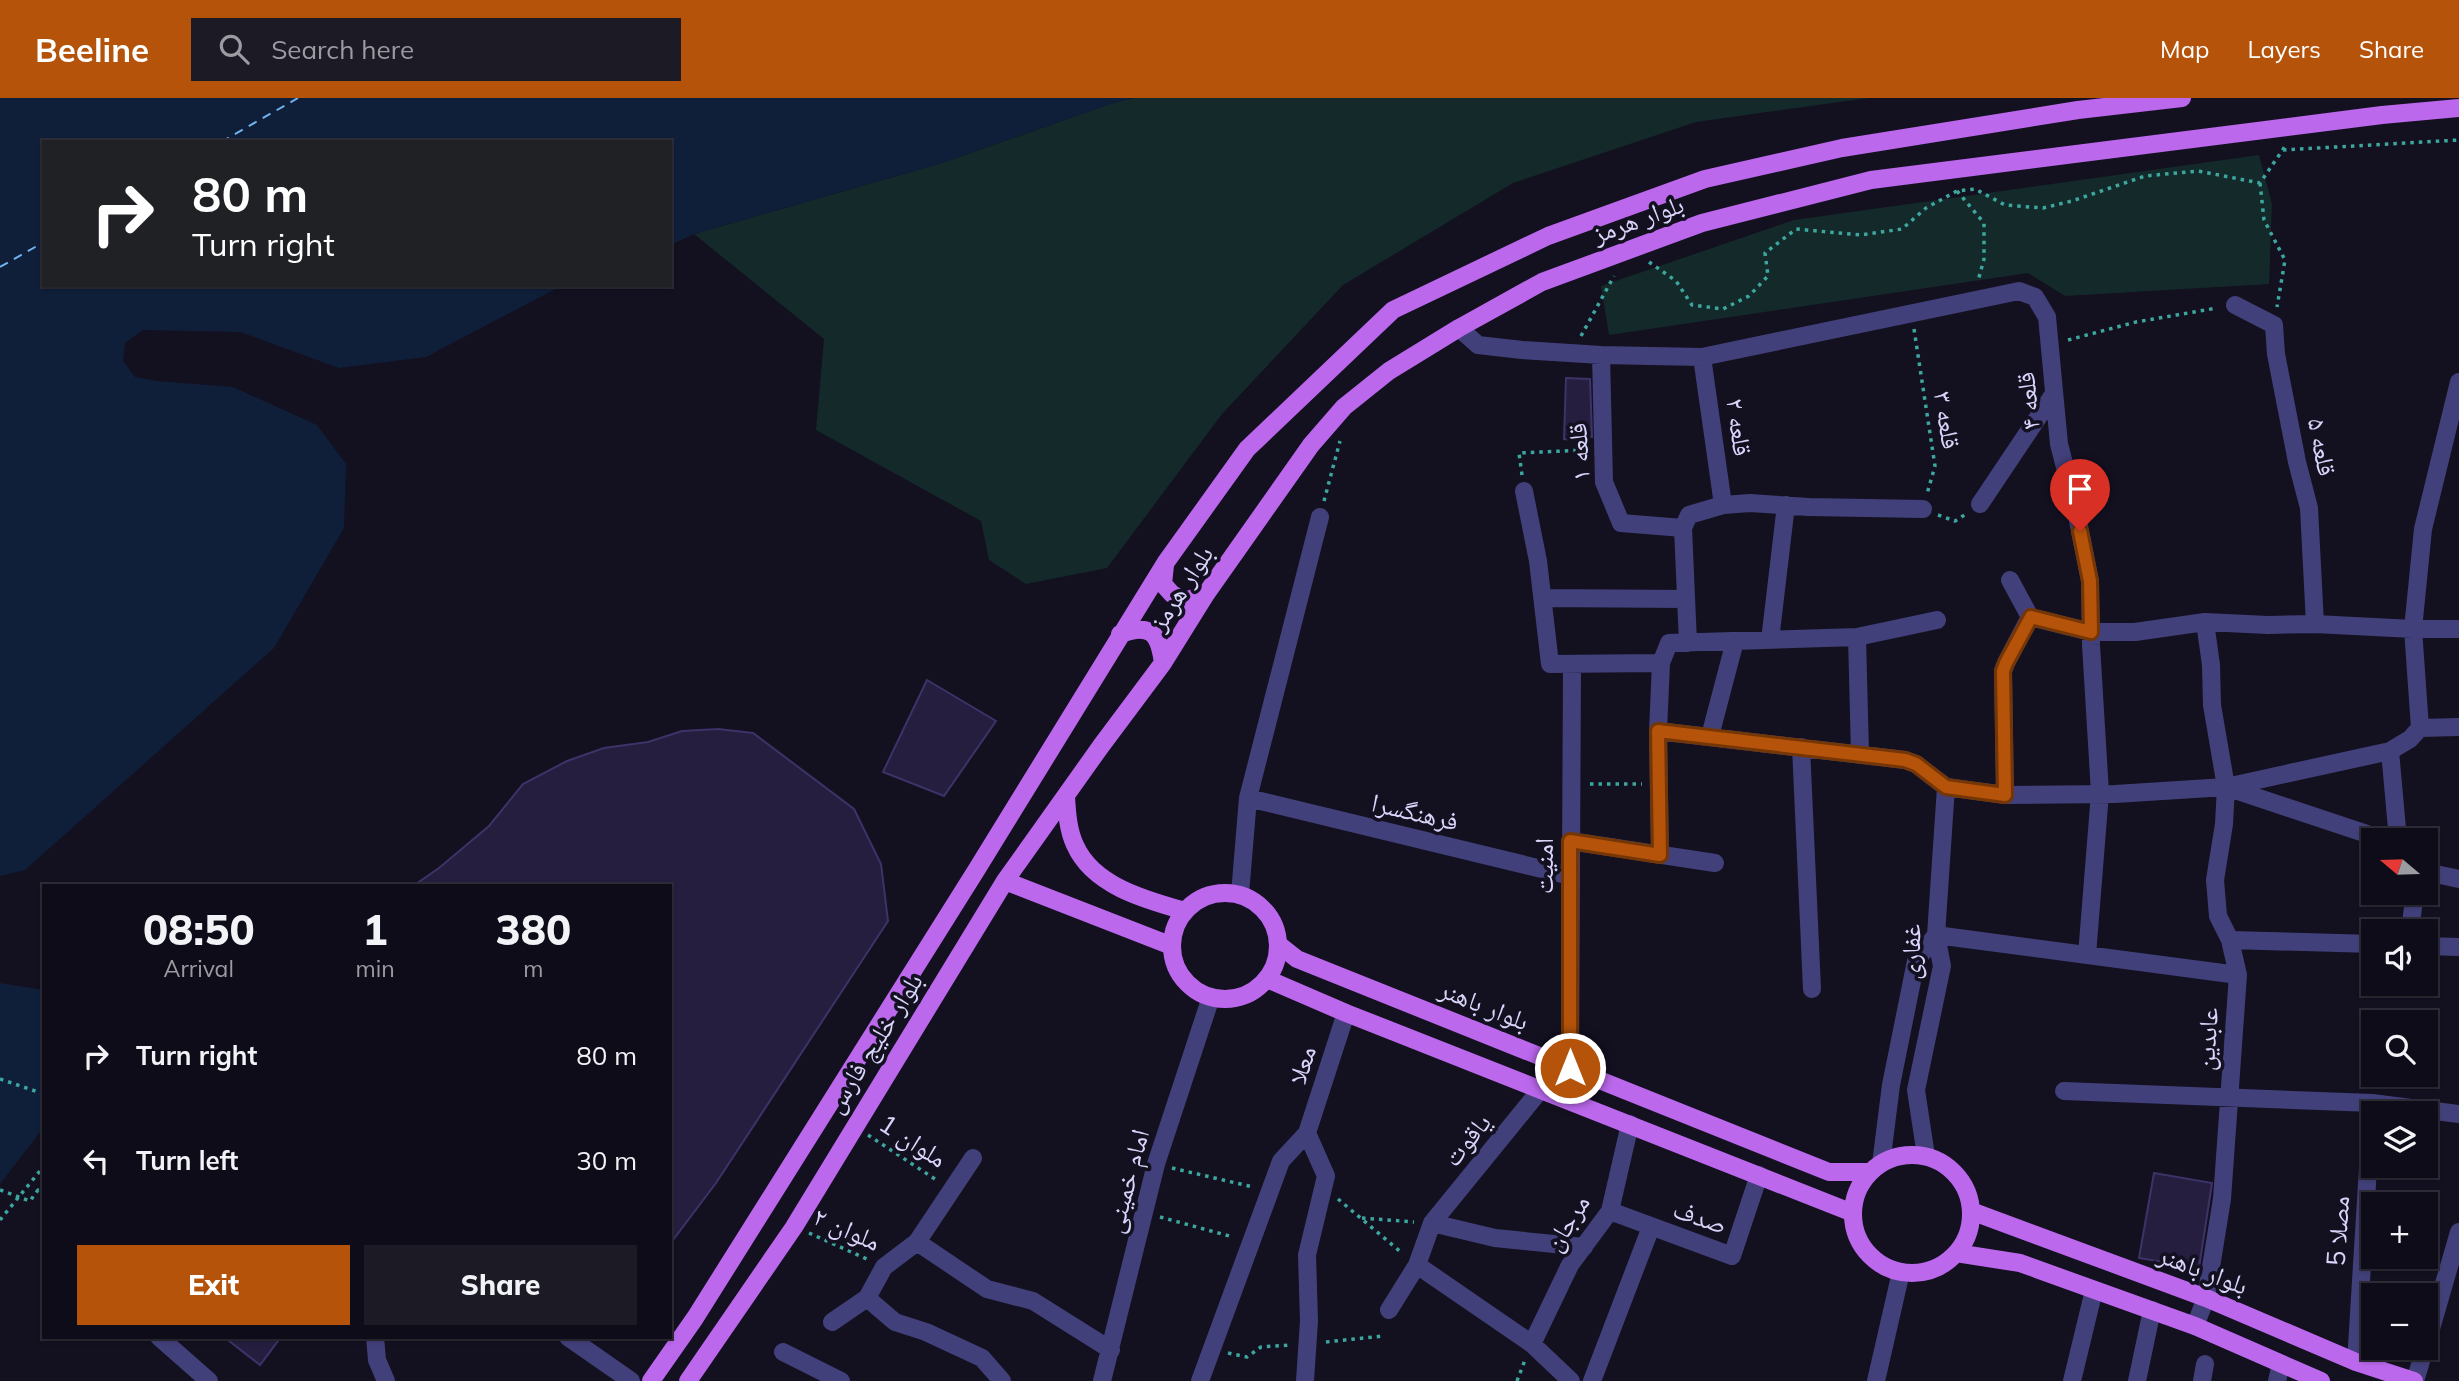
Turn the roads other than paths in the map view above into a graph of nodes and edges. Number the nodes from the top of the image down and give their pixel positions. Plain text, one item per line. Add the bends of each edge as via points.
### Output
1 (2182, 98) edge
2 (2459, 108) edge
3 (2235, 304) road end
4 (1459, 328) junction
5 (1601, 355) junction
6 (1702, 357) junction
7 (2459, 382) edge
8 (2053, 394) junction
9 (1524, 491) road end
10 (1723, 505) junction
11 (1786, 505) junction
12 (1980, 505) road end
13 (1923, 509) road end
14 (1320, 517) road end
15 (1683, 528) junction
16 (1166, 562) junction
17 (2010, 580) dead end
18 (1206, 594) junction
19 (1543, 598) junction
20 (1686, 599) junction
21 (2031, 617) junction
22 (1937, 620) dead end
23 (2206, 622) junction
24 (2315, 624) junction
25 (2413, 629) junction
26 (2459, 629) edge
27 (2091, 632) junction
28 (1120, 634) junction
29 (1857, 637) junction
30 (1770, 640) junction
31 (1735, 641) junction
32 (1688, 643) junction
33 (1163, 663) junction
34 (1661, 663) junction
35 (1572, 664) junction
36 (2459, 727) edge
37 (2420, 728) junction
38 (1658, 731) junction
39 (1710, 736) junction
40 (1801, 747) junction
41 (2390, 751) junction
42 (1860, 754) junction
43 (1946, 787) junction
44 (2226, 787) junction
45 (2101, 793) junction
46 (2005, 795) junction
47 (1066, 797) junction
48 (1248, 798) junction
49 (2397, 828) edge
50 (2361, 832) edge
51 (1570, 841) junction
52 (1660, 855) junction
53 (1715, 863) dead end
54 (977, 869) joint
55 (2438, 875) edge
56 (1571, 876) junction
57 (2459, 879) edge
58 (1005, 881) junction
59 (1240, 894) junction
60 (1185, 911) junction
61 (1936, 935) junction
62 (2230, 940) junction
63 (1278, 944) junction
64 (2361, 944) edge
65 (1172, 946) junction
66 (2438, 946) edge
67 (2459, 947) edge
68 (2087, 955) junction
69 (2238, 975) junction
70 (1267, 979) junction
71 (1812, 989) dead end
72 (1211, 997) junction
73 (1346, 1013) junction
74 (1570, 1068) junction
75 (1541, 1089) junction
76 (2064, 1091) dead end
77 (2229, 1098) junction
78 (2361, 1103) edge
79 (2438, 1111) edge
80 (2459, 1114) edge
81 (1630, 1124) junction
82 (1307, 1133) junction
83 (1926, 1156) junction
84 (973, 1158) dead end
85 (1876, 1168) junction
86 (1759, 1175) junction
87 (2367, 1178) edge
88 (1610, 1211) junction
89 (1971, 1211) junction
90 (1853, 1213) junction
91 (1433, 1223) junction
92 (1651, 1227) junction
93 (2459, 1232) edge
94 (917, 1242) junction
95 (1584, 1247) junction
96 (1956, 1253) junction
97 (1417, 1265) junction
98 (1900, 1272) junction
99 (2094, 1290) junction
100 (867, 1298) junction
101 (2206, 1298) junction
102 (2438, 1303) edge
103 (1389, 1310) dead end
104 (2152, 1310) junction
105 (832, 1322) dead end
106 (2195, 1326) junction
107 (161, 1339) edge
108 (375, 1339) edge
109 (571, 1339) edge
110 (1532, 1344) junction
111 (1111, 1350) junction
112 (783, 1352) dead end
113 (2421, 1360) edge
114 (2356, 1362) junction
115 (2279, 1372) edge
116 (209, 1381) edge
117 (386, 1381) edge
118 (631, 1381) edge
119 (651, 1381) edge
120 (688, 1381) edge
121 (841, 1381) edge
122 (1002, 1381) edge
123 (1102, 1381) edge
124 (1200, 1381) edge
125 (1305, 1381) edge
126 (1571, 1381) edge
127 (1592, 1381) edge
128 (1876, 1381) edge
129 (2071, 1381) edge
130 (2137, 1381) edge
131 (2321, 1381) edge
132 (2415, 1381) edge

1 - 16 main road, بلوار هرمز via 1842,148 1705,178 1548,236 1393,310 1247,449
2 - 4 main road, بلوار هرمز via 1871,180 1702,223 1542,282
3 - 24 street, قلعه ۵ via 2274,325 2309,508
4 - 5 street via 1478,345
4 - 18 main road, بلوار هرمز via 1344,407 1311,445
5 - 6 street
5 - 15 street, قلعه ۱ via 1604,482 1621,523
6 - 8 street, قلعه ۴ via 2018,291 2035,297 2047,317
6 - 10 street, قلعه ۲
7 - 25 street via 2423,529
8 - 12 street
8 - 27 street, قلعه ۴ via 2059,444 2090,581
9 - 19 street
10 - 11 street
10 - 15 street via 1689,515
11 - 13 street
11 - 30 street
14 - 48 street
15 - 20 street
16 - 18 main road via 1163,584 1172,594 1184,601
16 - 28 main road, بلوار هرمز
17 - 21 street
18 - 33 main road, بلوار هرمز
19 - 20 street
19 - 35 street via 1550,664
20 - 32 street
21 - 27 street
21 - 46 street via 2003,671
22 - 29 street
23 - 24 street
23 - 27 street via 2135,632
23 - 44 street, عابدین
24 - 25 street
25 - 26 street
25 - 37 street
27 - 45 street, قلعه ۴
28 - 33 main road via 1136,628 1150,631 1160,641
28 - 54 main road, بلوار هرمز
29 - 30 street
29 - 42 street
30 - 31 street
31 - 32 street
31 - 39 street
32 - 34 street via 1670,643
33 - 47 main road, بلوار هرمز
34 - 35 street
34 - 38 street
35 - 51 street, امنیت
36 - 37 street
37 - 41 street
38 - 39 street
38 - 52 street
39 - 40 street
40 - 42 street
40 - 71 street
41 - 44 street
41 - 49 street
42 - 43 street via 1916,764
43 - 46 street
43 - 61 street, غفاری
44 - 45 street
44 - 50 street
44 - 62 street, عابدین via 2215,880 2218,916
45 - 46 street
45 - 68 street, قلعه ۴
47 - 58 main road, بلوار هرمز
47 - 60 main road via 1075,847 1095,873 1142,900
48 - 56 street, فرهنگسرا
48 - 59 street
51 - 52 street
51 - 56 street, امنیت
52 - 53 street
54 - 119 main road, بلوار خلیج فارس
55 - 57 street
56 - 74 street, امنیت
58 - 65 main road
58 - 120 main road, بلوار خلیج فارس via 794,1227
59 - 60 main road via 1210,894
59 - 63 main road via 1271,919
60 - 65 main road
61 - 68 street
61 - 83 street, غفاری via 1942,966 1916,1090
61 - 85 street via 1916,961
62 - 64 street
62 - 69 street, عابدین
63 - 70 main road
63 - 74 main road, بلوار باهنر via 1297,959
65 - 72 main road via 1179,972
66 - 67 street
68 - 69 street
69 - 77 street, عابدین
70 - 72 main road via 1242,996
70 - 73 main road
72 - 111 street, امام خمینی via 1156,1164
73 - 75 main road
73 - 82 street, معلا
74 - 85 main road, بلوار باهنر via 1829,1172
75 - 81 main road
75 - 91 street, یاقوت
76 - 77 street
77 - 78 street
77 - 101 street, عابدین via 2222,1199
79 - 80 street
81 - 86 main road
81 - 88 street, مرجان
82 - 124 street via 1282,1161
82 - 125 street via 1326,1176 1307,1255
83 - 85 main road via 1895,1157
83 - 89 main road via 1952,1170 1962,1182
84 - 94 street
85 - 90 main road via 1858,1191
86 - 90 main road
86 - 92 street, صدف via 1732,1256
87 - 114 street, مصلا 5
88 - 92 street, صدف
88 - 95 street, مرجان
89 - 96 main road via 1965,1240
89 - 101 main road, بلوار باهنر
90 - 98 main road via 1861,1244 1871,1257
91 - 95 street via 1495,1238
91 - 97 street, یاقوت
92 - 127 street
93 - 102 street
94 - 100 street via 884,1267
94 - 111 street via 987,1289 1033,1301
95 - 110 street, مرجان via 1570,1265
96 - 98 main road via 1931,1270
96 - 99 main road via 2020,1263
97 - 103 street, یاقوت
97 - 110 street
98 - 128 street
99 - 104 main road
99 - 129 street
100 - 105 street
100 - 122 street via 895,1322 982,1358
101 - 106 street, عابدین
101 - 114 main road, بلوار باهنر
104 - 106 main road
104 - 130 street
106 - 115 main road
107 - 116 street
108 - 117 street
109 - 118 street
110 - 126 street
111 - 123 street, امام خمینی
112 - 121 street
113 - 132 street
114 - 132 main road, بلوار باهنر
115 - 131 main road

